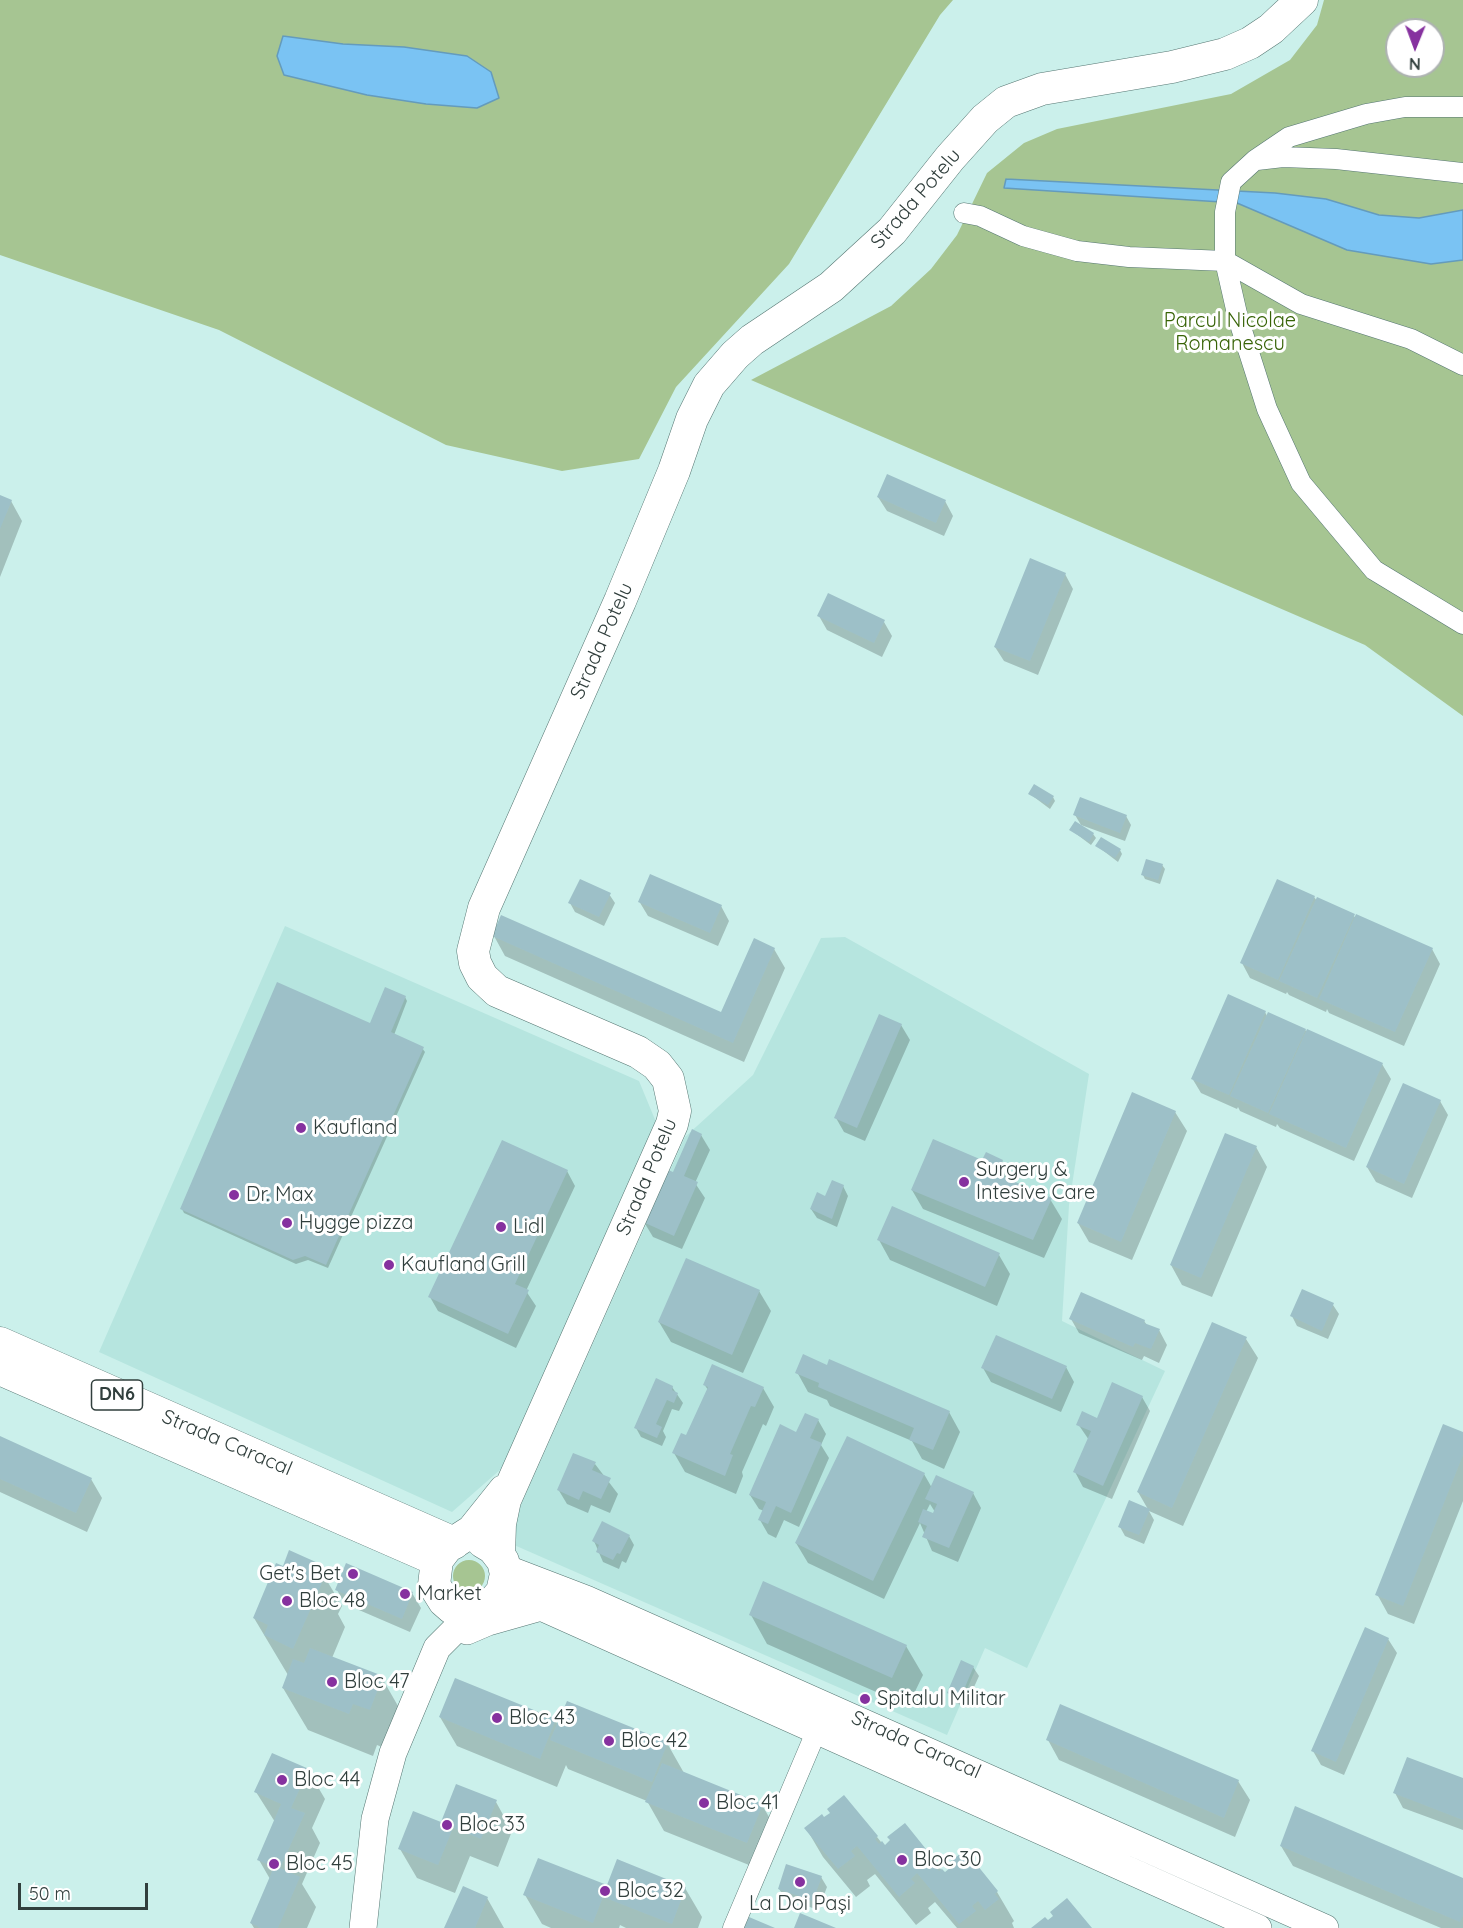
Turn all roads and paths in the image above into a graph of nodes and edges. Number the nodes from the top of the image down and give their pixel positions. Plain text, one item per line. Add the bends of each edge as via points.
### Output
1 (1302, 0) edge
2 (1463, 107) edge
3 (1255, 160) junction
4 (1463, 173) edge
5 (964, 213) dead end
6 (1225, 261) junction
7 (1463, 365) edge
8 (1463, 624) edge
9 (0, 1343) edge
10 (0, 1369) edge
11 (518, 1471) junction
12 (415, 1525) junction
13 (451, 1548) junction
14 (502, 1572) junction
15 (437, 1593) junction
16 (541, 1607) junction
17 (472, 1612) junction
18 (437, 1648) junction
19 (827, 1706) junction
20 (816, 1732) junction
21 (363, 1928) edge
22 (733, 1928) edge
23 (1258, 1928) edge
24 (1325, 1928) edge

1 - 11 main road, Strada Potelu via 1271,29 1225,54 1042,89 1006,102 950,158 892,231 831,288 752,340 709,385 620,601 484,908 473,951 482,977 497,991 638,1052 657,1065 668,1079 675,1111
2 - 3 street via 1405,107 1366,114 1289,137
3 - 4 street via 1336,159
3 - 6 street via 1231,182
5 - 6 street via 980,216 1023,237 1077,250 1129,257
6 - 7 street via 1301,304 1411,339
6 - 8 street via 1238,318 1267,409 1301,483 1374,570
9 - 12 main road, Strada Caracal / DN6
10 - 13 main road, Strada Caracal / DN6
11 - 12 main road via 467,1515 449,1522
11 - 13 main road, Strada Potelu via 481,1521
11 - 14 main road, Strada Potelu via 500,1524
12 - 13 main road, Strada Caracal / DN6
13 - 14 main road, DN6 via 486,1543
13 - 15 main road via 433,1576
14 - 16 main road, Strada Caracal / DN6
14 - 17 main road via 490,1606
14 - 19 main road, Strada Caracal / DN6 via 586,1599
15 - 17 main road via 452,1608
15 - 18 main road
16 - 18 main road via 477,1626
16 - 20 main road, Strada Caracal / DN6
17 - 18 main road
18 - 21 main road via 393,1753 375,1819
19 - 20 street
19 - 24 main road, Strada Caracal / DN6
20 - 22 street
20 - 23 main road, Strada Caracal / DN6

